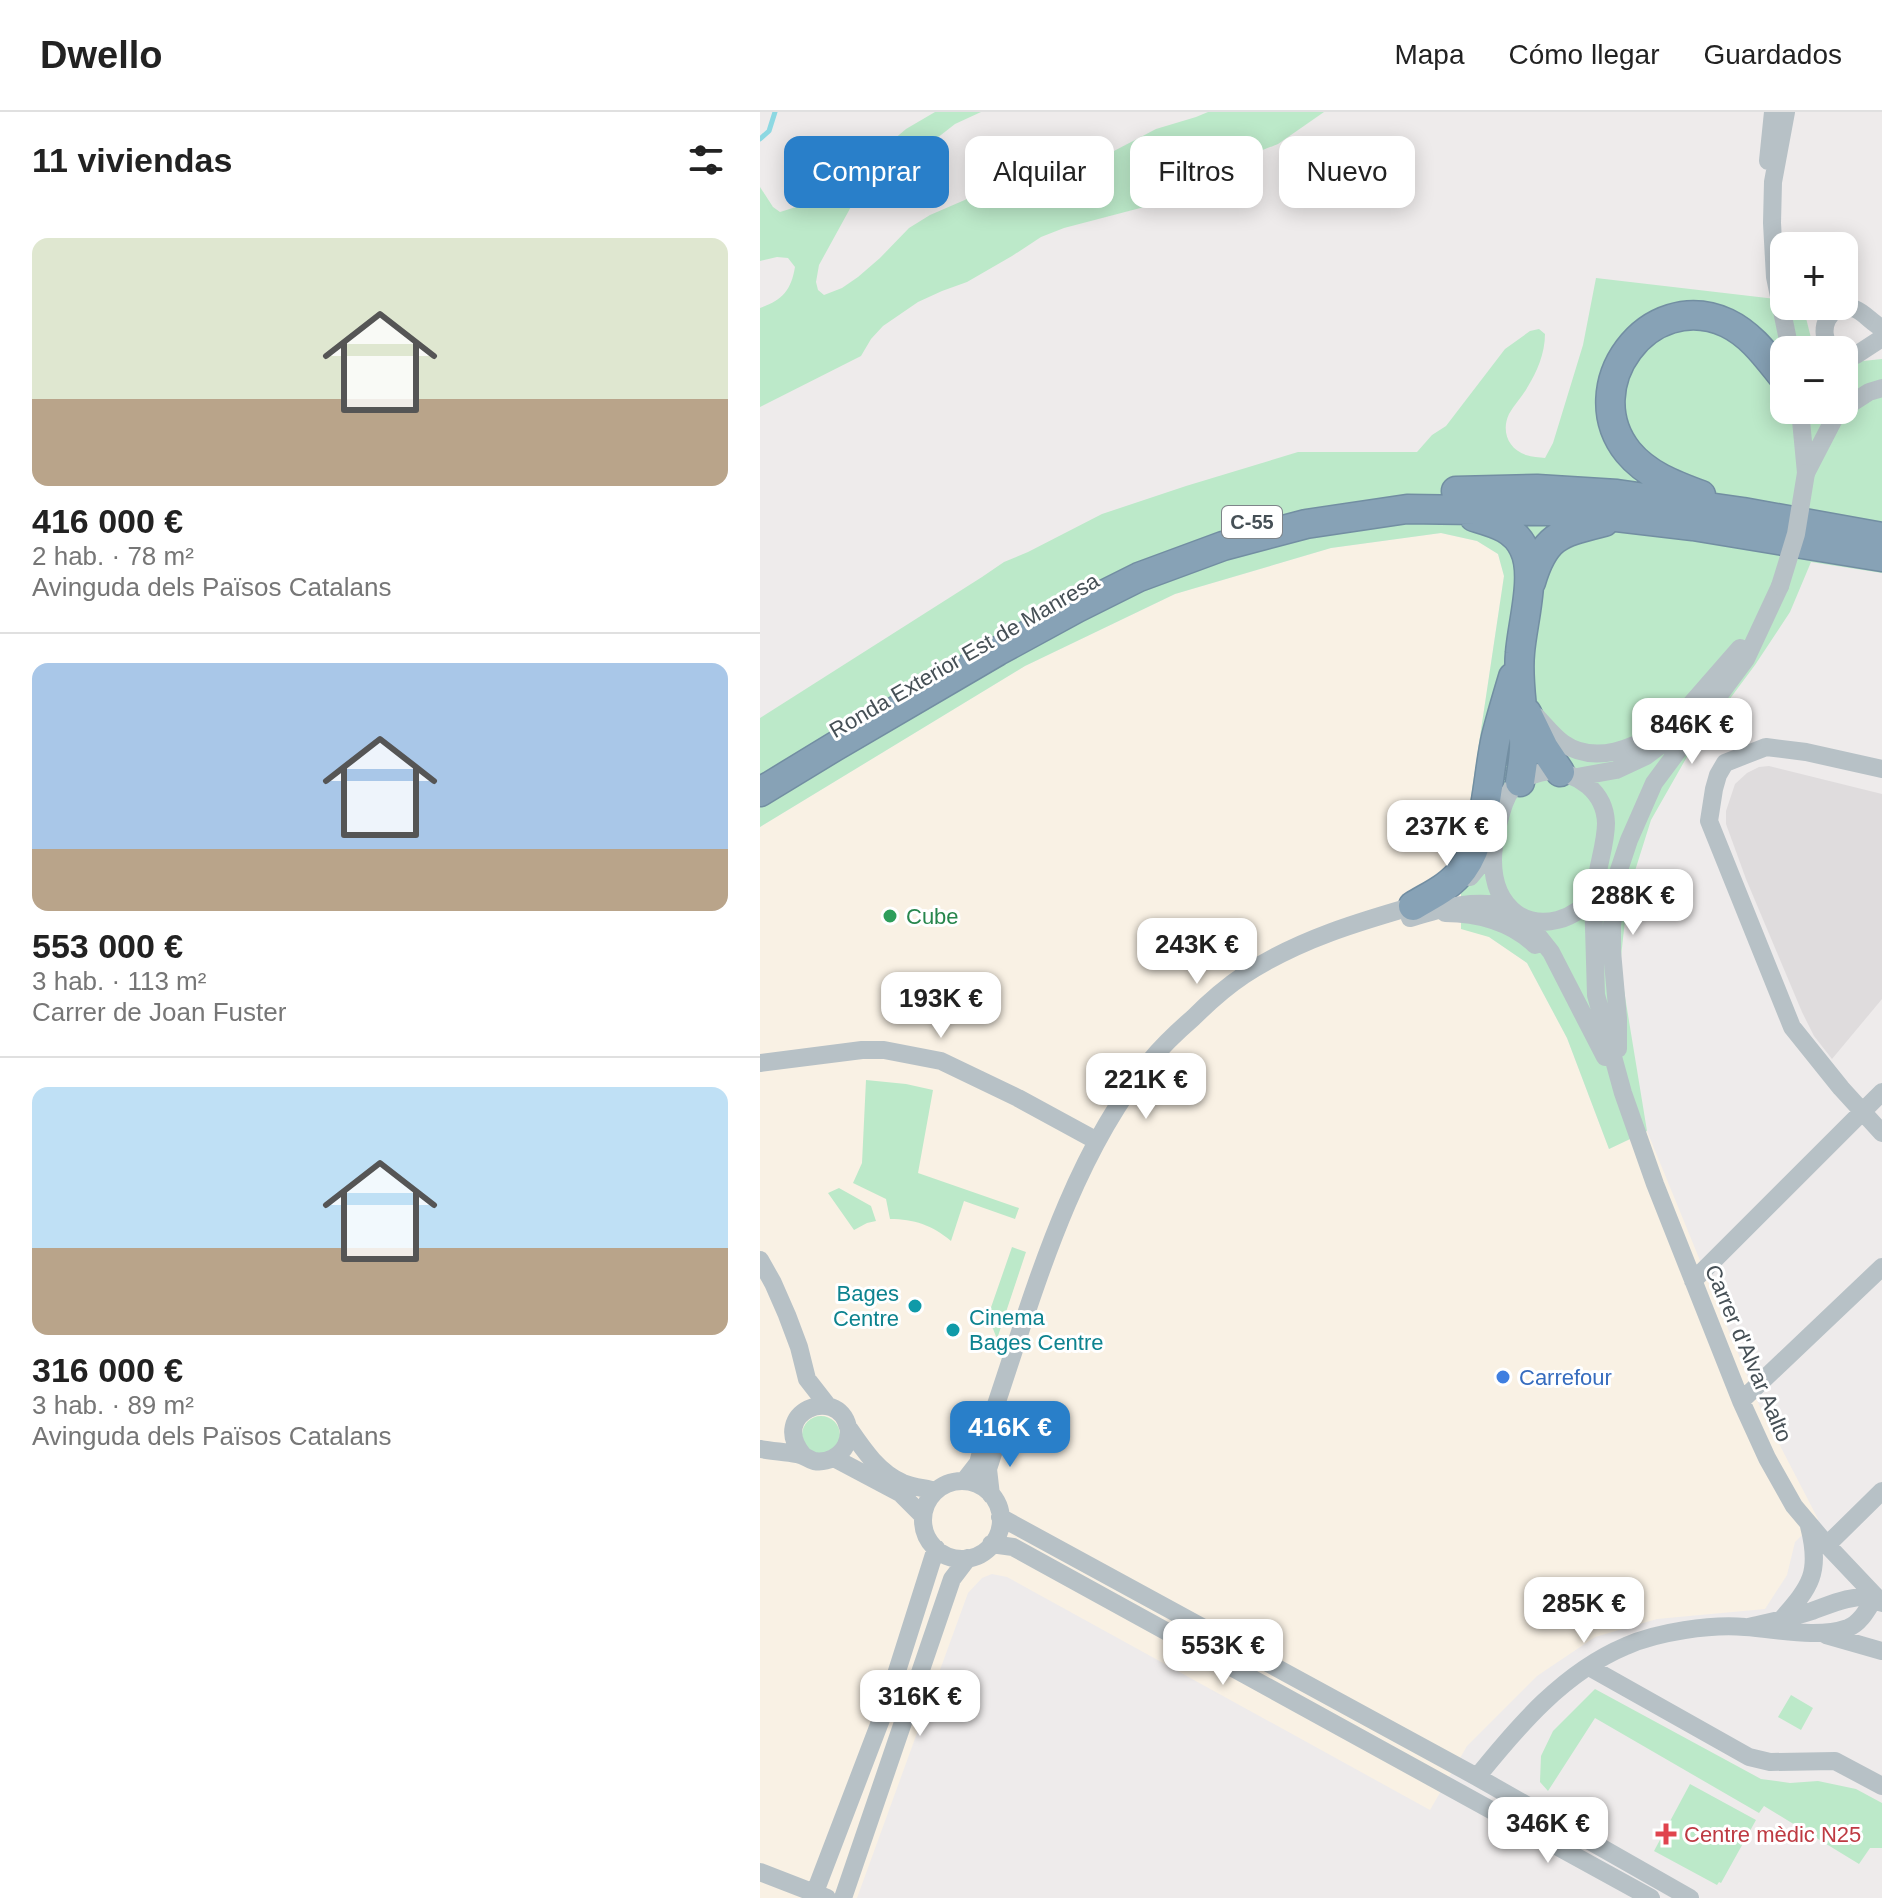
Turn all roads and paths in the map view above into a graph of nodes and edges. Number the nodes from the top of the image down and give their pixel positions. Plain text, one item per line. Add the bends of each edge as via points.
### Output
1 (1773, 112) edge
2 (1786, 112) edge
3 (1773, 182) junction
4 (1882, 328) edge
5 (1787, 336) edge
6 (1825, 336) edge
7 (1882, 338) edge
8 (1858, 353) edge
9 (1770, 362) edge
10 (1882, 388) edge
11 (1858, 399) edge
12 (1801, 424) edge
13 (1831, 424) edge
14 (1806, 473) junction
15 (1446, 509) junction
16 (1743, 512) junction
17 (1622, 518) junction
18 (1882, 537) edge
19 (1882, 557) edge
20 (1529, 590) junction
21 (1765, 619) junction
22 (1520, 653) junction
23 (1522, 702) junction
24 (1671, 727) junction
25 (1882, 769) edge
26 (760, 772) edge
27 (1568, 774) junction
28 (1520, 782) junction
29 (1654, 783) junction
30 (760, 792) edge
31 (1493, 849) junction
32 (1603, 850) junction
33 (1593, 894) junction
34 (1508, 906) junction
35 (1420, 910) junction
36 (1524, 918) junction
37 (1563, 973) junction
38 (760, 1063) edge
39 (1882, 1092) edge
40 (1623, 1093) junction
41 (1863, 1112) junction
42 (1882, 1133) edge
43 (1097, 1141) junction
44 (760, 1260) edge
45 (1882, 1267) edge
46 (1693, 1281) junction
47 (1741, 1401) junction
48 (828, 1406) junction
49 (848, 1427) junction
50 (760, 1449) edge
51 (803, 1455) junction
52 (834, 1458) junction
53 (964, 1481) junction
54 (936, 1491) junction
55 (1882, 1491) edge
56 (991, 1495) junction
57 (923, 1516) junction
58 (1000, 1517) junction
59 (1808, 1524) junction
60 (991, 1544) junction
61 (1827, 1545) junction
62 (941, 1552) junction
63 (968, 1558) junction
64 (952, 1579) junction
65 (1878, 1600) edge
66 (1781, 1620) junction
67 (1748, 1627) junction
68 (1819, 1633) junction
69 (1882, 1651) edge
70 (1589, 1667) junction
71 (1477, 1777) junction
72 (1882, 1786) edge
73 (760, 1872) edge
74 (845, 1891) edge
75 (821, 1895) edge
76 (1651, 1898) edge
77 (1690, 1898) edge

1 - 3 street via 1767,159
2 - 3 street
3 - 5 street via 1775,277
4 - 6 street via 1850,308 1828,319
7 - 8 street
9 - 16 highway via 1747,335 1727,324 1710,318 1672,318 1628,348 1611,395 1610,411 1626,450 1644,468
10 - 11 street
12 - 14 street, Carrer d'Alvar Aalto
13 - 14 street
14 - 21 street, Carrer d'Alvar Aalto, bridge via 1796,534
15 - 17 highway, Ronda Exterior Est de Manresa / C-55
15 - 20 highway via 1502,526 1517,538 1525,550
15 - 30 highway, Ronda Exterior Est de Manresa / C-55 via 1407,509 1306,524 1223,546 1139,577 998,651
16 - 18 highway, Ronda Exterior Est de Manresa / C-55
16 - 26 highway, Ronda Exterior Est de Manresa / C-55 via 1537,489 1404,493 1300,509 1217,531 1132,562 1068,593
17 - 19 highway, C-55
17 - 20 highway via 1565,532 1550,542
20 - 22 highway
21 - 24 street, Carrer d'Alvar Aalto
21 - 29 street, Carrer d'Alvar Aalto via 1746,659
22 - 23 highway
22 - 35 highway via 1474,849 1449,885
23 - 24 street via 1563,743 1579,751 1620,751
23 - 27 highway via 1544,748
23 - 28 highway
24 - 27 street, Carrer d'Alvar Aalto via 1662,744 1616,770
25 - 41 street via 1766,747 1725,763 1709,821 1792,1027
27 - 28 street via 1536,774
27 - 32 street via 1590,786 1600,801 1606,822
28 - 31 street via 1511,789
29 - 32 street
29 - 40 street, Carrer d'Alvar Aalto via 1629,840 1614,901 1612,951
31 - 34 street via 1493,878
31 - 35 street via 1469,879
32 - 33 street
33 - 36 street via 1570,916 1552,922
33 - 40 street, Carrer d'Alvar Aalto via 1596,995
34 - 35 street via 1460,904
34 - 36 street
35 - 37 street via 1506,923
35 - 43 street via 1318,936 1244,975 1150,1060
35 - 56 street via 1270,971 1208,1018 1141,1089 1086,1187 1064,1240 988,1469
36 - 37 street, Carrer d'Alvar Aalto
37 - 40 street, Carrer d'Alvar Aalto
38 - 43 street via 862,1050 941,1061
39 - 41 street
40 - 46 street, Carrer d'Alvar Aalto
41 - 42 street
41 - 46 street
43 - 53 street via 1055,1236 978,1463
44 - 48 street via 787,1315 807,1379
45 - 47 street
46 - 47 street, Carrer d'Alvar Aalto
47 - 59 street, Carrer d'Alvar Aalto via 1780,1484
48 - 49 street
48 - 51 street via 811,1407 798,1416 793,1435
49 - 52 street via 848,1441
49 - 54 street via 886,1474
50 - 51 street
51 - 52 street via 815,1461
52 - 57 street via 900,1493
53 - 54 street
53 - 56 street
54 - 57 street
55 - 61 street
56 - 58 street
57 - 62 street via 926,1534
58 - 60 street
58 - 71 street
59 - 61 street, Carrer d'Alvar Aalto
59 - 66 street via 1813,1573 1803,1595
60 - 63 street
60 - 76 street via 1013,1547
61 - 65 street, Carrer d'Alvar Aalto
62 - 63 street
62 - 64 street
62 - 75 street
63 - 64 street
64 - 74 street
65 - 66 street via 1854,1596
65 - 68 street via 1857,1623
66 - 67 street
67 - 68 street
67 - 70 street via 1656,1635
68 - 69 street
70 - 71 street via 1536,1709
70 - 72 street via 1749,1757 1770,1762 1835,1761
71 - 77 street
73 - 75 street

